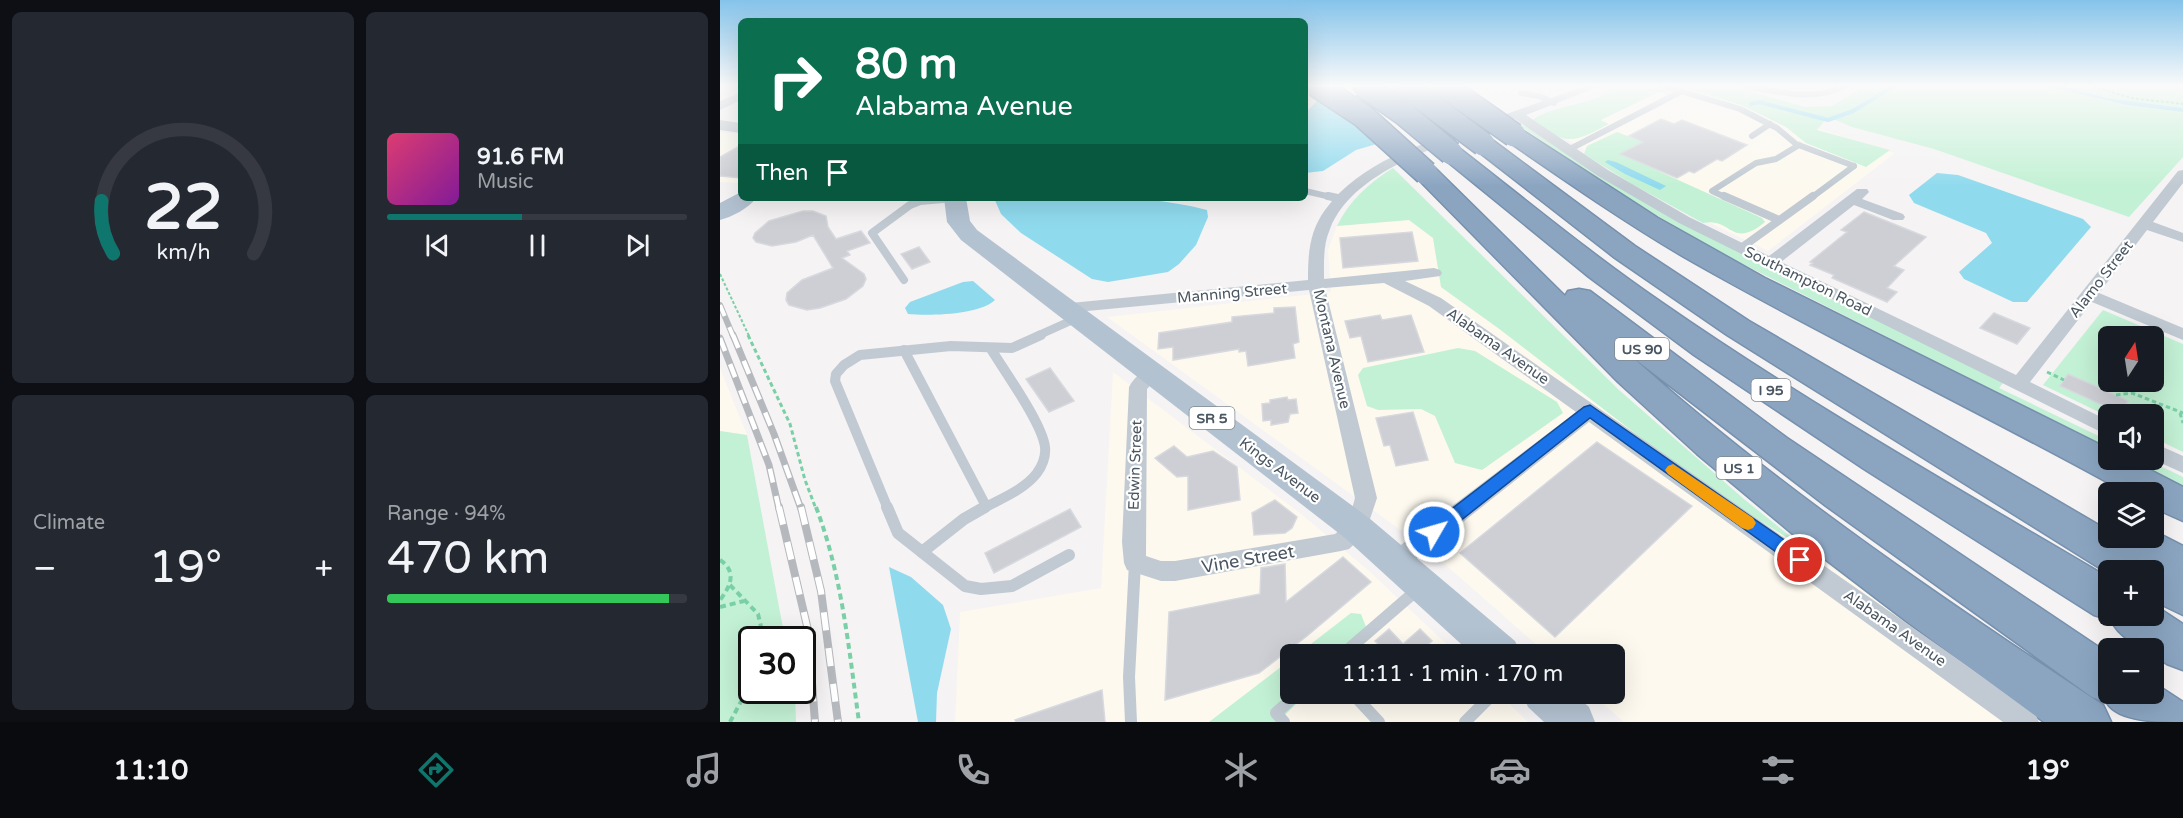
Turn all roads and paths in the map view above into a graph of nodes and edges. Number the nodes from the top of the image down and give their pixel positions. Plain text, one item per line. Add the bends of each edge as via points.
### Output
1 (1367, 119) edge
2 (1407, 119) edge
3 (1449, 119) edge
4 (1504, 119) edge
5 (1527, 119) edge
6 (1628, 119) edge
7 (1759, 119) edge
8 (1770, 124) junction
9 (720, 125) edge
10 (1516, 125) junction
11 (738, 128) edge
12 (1752, 136) dead end
13 (1798, 145) junction
14 (1568, 150) junction
15 (1433, 158) junction
16 (2183, 174) edge
17 (1308, 192) edge
18 (1342, 199) junction
19 (740, 201) edge
20 (920, 201) edge
21 (956, 201) edge
22 (720, 213) edge
23 (1898, 217) dead end
24 (1779, 220) junction
25 (2144, 224) junction
26 (2183, 238) edge
27 (1741, 248) junction
28 (1771, 262) junction
29 (1434, 273) dead end
30 (720, 274) edge
31 (1389, 279) junction
32 (904, 280) dead end
33 (1316, 285) junction
34 (2089, 295) junction
35 (1072, 313) junction
36 (2183, 334) edge
37 (992, 349) junction
38 (903, 350) junction
39 (1152, 374) junction
40 (2019, 384) junction
41 (2116, 395) dead end
42 (1590, 411) junction
43 (2181, 413) edge
44 (2183, 423) edge
45 (2098, 424) edge
46 (1897, 426) junction
47 (2164, 456) edge
48 (2183, 465) edge
49 (2183, 505) edge
50 (986, 506) junction
51 (2098, 522) edge
52 (1357, 528) junction
53 (2148, 548) edge
54 (922, 552) junction
55 (1069, 555) dead end
56 (720, 560) edge
57 (2122, 560) edge
58 (1135, 563) junction
59 (2183, 567) edge
60 (1410, 573) junction
61 (730, 585) junction
62 (2164, 585) edge
63 (2098, 594) edge
64 (2183, 596) edge
65 (720, 600) edge
66 (745, 601) junction
67 (720, 607) edge
68 (764, 626) edge
69 (2148, 626) edge
70 (1351, 644) edge
71 (1490, 644) edge
72 (2183, 649) edge
73 (2098, 673) edge
74 (740, 704) edge
75 (1286, 704) edge
76 (1362, 704) edge
77 (1483, 704) edge
78 (1555, 704) edge
79 (2143, 704) edge
80 (2020, 717) edge
81 (730, 722) edge
82 (859, 722) edge
83 (1131, 722) edge
84 (1284, 722) edge
85 (1379, 722) edge
86 (1466, 722) edge
87 (1574, 722) edge
88 (2086, 722) edge
89 (2169, 722) edge

1 - 15 highway, US 1, bridge
2 - 15 highway, I 95, bridge
3 - 46 highway, I 95, bridge via 1624,252
4 - 10 highway, bridge
5 - 10 street, Montana Avenue
6 - 14 lane
7 - 8 lane
8 - 12 lane
8 - 13 lane
9 - 11 street
10 - 14 street, Southampton Road
10 - 15 street, Montana Avenue
10 - 49 highway via 1622,208 1694,251
13 - 24 lane via 1854,166
13 - 24 lane via 1776,159 1756,163 1712,191
14 - 27 street, Southampton Road via 1641,196
15 - 18 street, Montana Avenue via 1375,171
15 - 63 highway, I 95 via 1692,338 1855,445
15 - 73 highway, US 90 via 1636,344 1866,515
15 - 88 highway, US 1 via 1602,347 1691,428 1812,527
16 - 25 street, Alamo Street
17 - 18 lane
18 - 33 street, Montana Avenue via 1327,220 1316,249
19 - 22 main road
20 - 32 lane via 872,233
21 - 35 main road, Kings Avenue / SR 5 via 960,222 969,236
23 - 28 street via 1857,196
24 - 27 lane
25 - 26 street
25 - 34 street, Alamo Street
27 - 28 street, Southampton Road
28 - 40 street, Southampton Road
29 - 31 street, Manning Street
30 - 82 path via 790,424 822,523 844,614
31 - 33 street, Manning Street
31 - 42 street, Alabama Avenue via 1435,302
33 - 35 street, Manning Street
33 - 52 street, Montana Avenue via 1366,498
34 - 36 street
34 - 40 street, Alamo Street
35 - 37 lane via 1025,344
35 - 39 main road, Kings Avenue / SR 5
37 - 38 lane via 951,346
37 - 50 lane via 1041,432 1047,457 1030,480
38 - 50 lane
38 - 54 lane via 860,355 844,365 835,381 898,533
39 - 52 main road, Kings Avenue / SR 5
39 - 58 street, Edwin Street via 1138,387
40 - 45 street, Southampton Road
41 - 43 path via 2132,393
42 - 60 street
42 - 80 street, Alabama Avenue
43 - 44 path
46 - 51 highway
46 - 57 highway, I 95
47 - 48 street
50 - 54 lane
52 - 58 street, Vine Street via 1341,542 1176,572
52 - 60 main road, Kings Avenue / SR 5
53 - 59 highway
54 - 55 lane via 965,586 981,589 1011,586
56 - 61 path via 730,566
58 - 83 lane via 1129,677
60 - 70 lane
60 - 71 main road, Kings Avenue / SR 5
61 - 65 path
61 - 66 path
62 - 64 highway
66 - 67 path
66 - 68 path via 756,610
69 - 72 highway
74 - 81 path
75 - 84 lane via 1276,713
76 - 85 lane
77 - 86 lane
78 - 87 main road
79 - 89 highway

